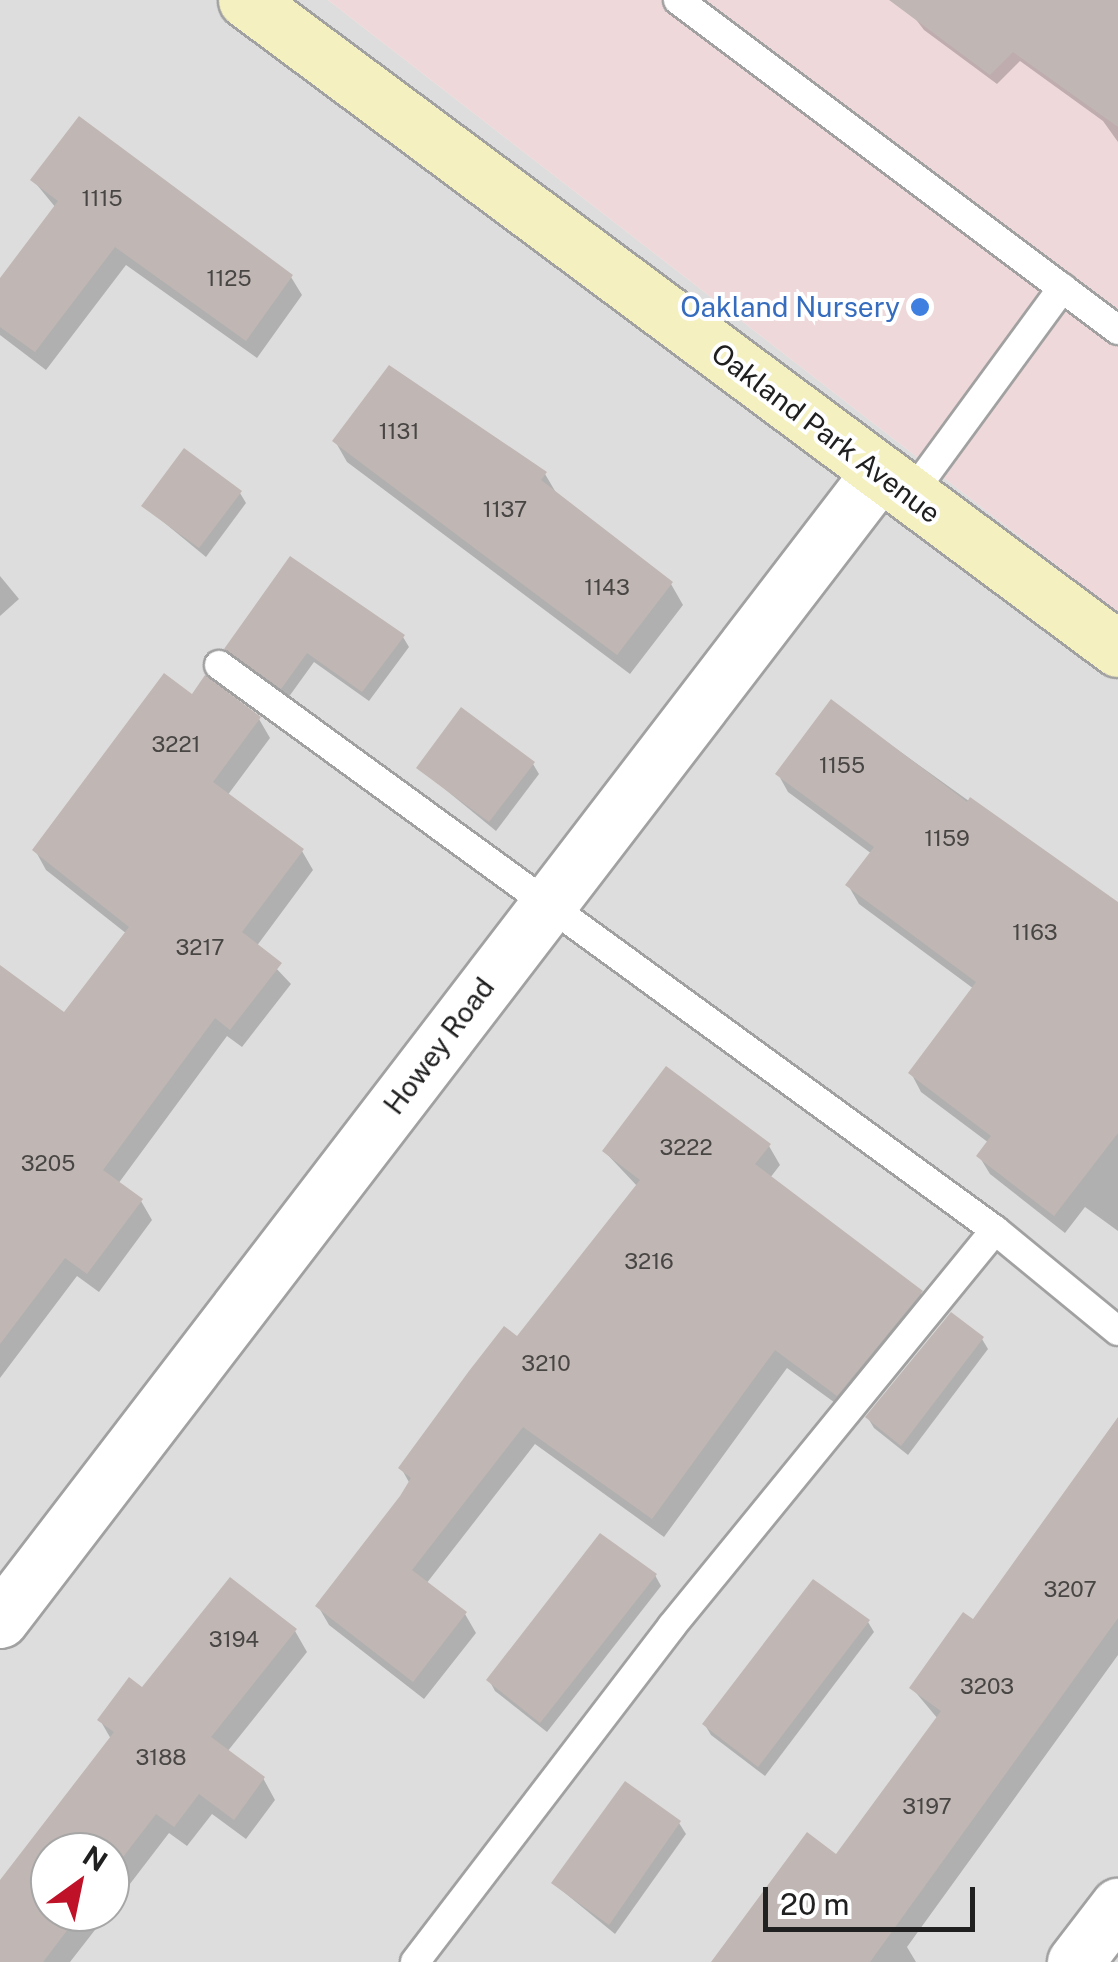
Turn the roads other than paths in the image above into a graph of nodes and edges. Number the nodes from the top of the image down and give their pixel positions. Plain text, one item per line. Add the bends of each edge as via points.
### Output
1 (246, 0) edge
2 (678, 0) edge
3 (1062, 288) junction
4 (1118, 330) edge
5 (894, 484) junction
6 (1118, 649) edge
7 (219, 666) dead end
8 (546, 907) junction
9 (995, 1230) junction
10 (1118, 1332) edge
11 (0, 1620) edge
12 (1118, 1906) edge
13 (415, 1962) edge
14 (1075, 1962) edge

1 - 5 main road, Oakland Park Avenue
2 - 3 lane
3 - 4 lane
3 - 5 lane
5 - 6 main road, Oakland Park Avenue
5 - 8 street, Howey Road
7 - 8 lane
8 - 9 lane
8 - 11 street, Howey Road
9 - 10 lane
9 - 13 lane via 671,1627
12 - 14 street

